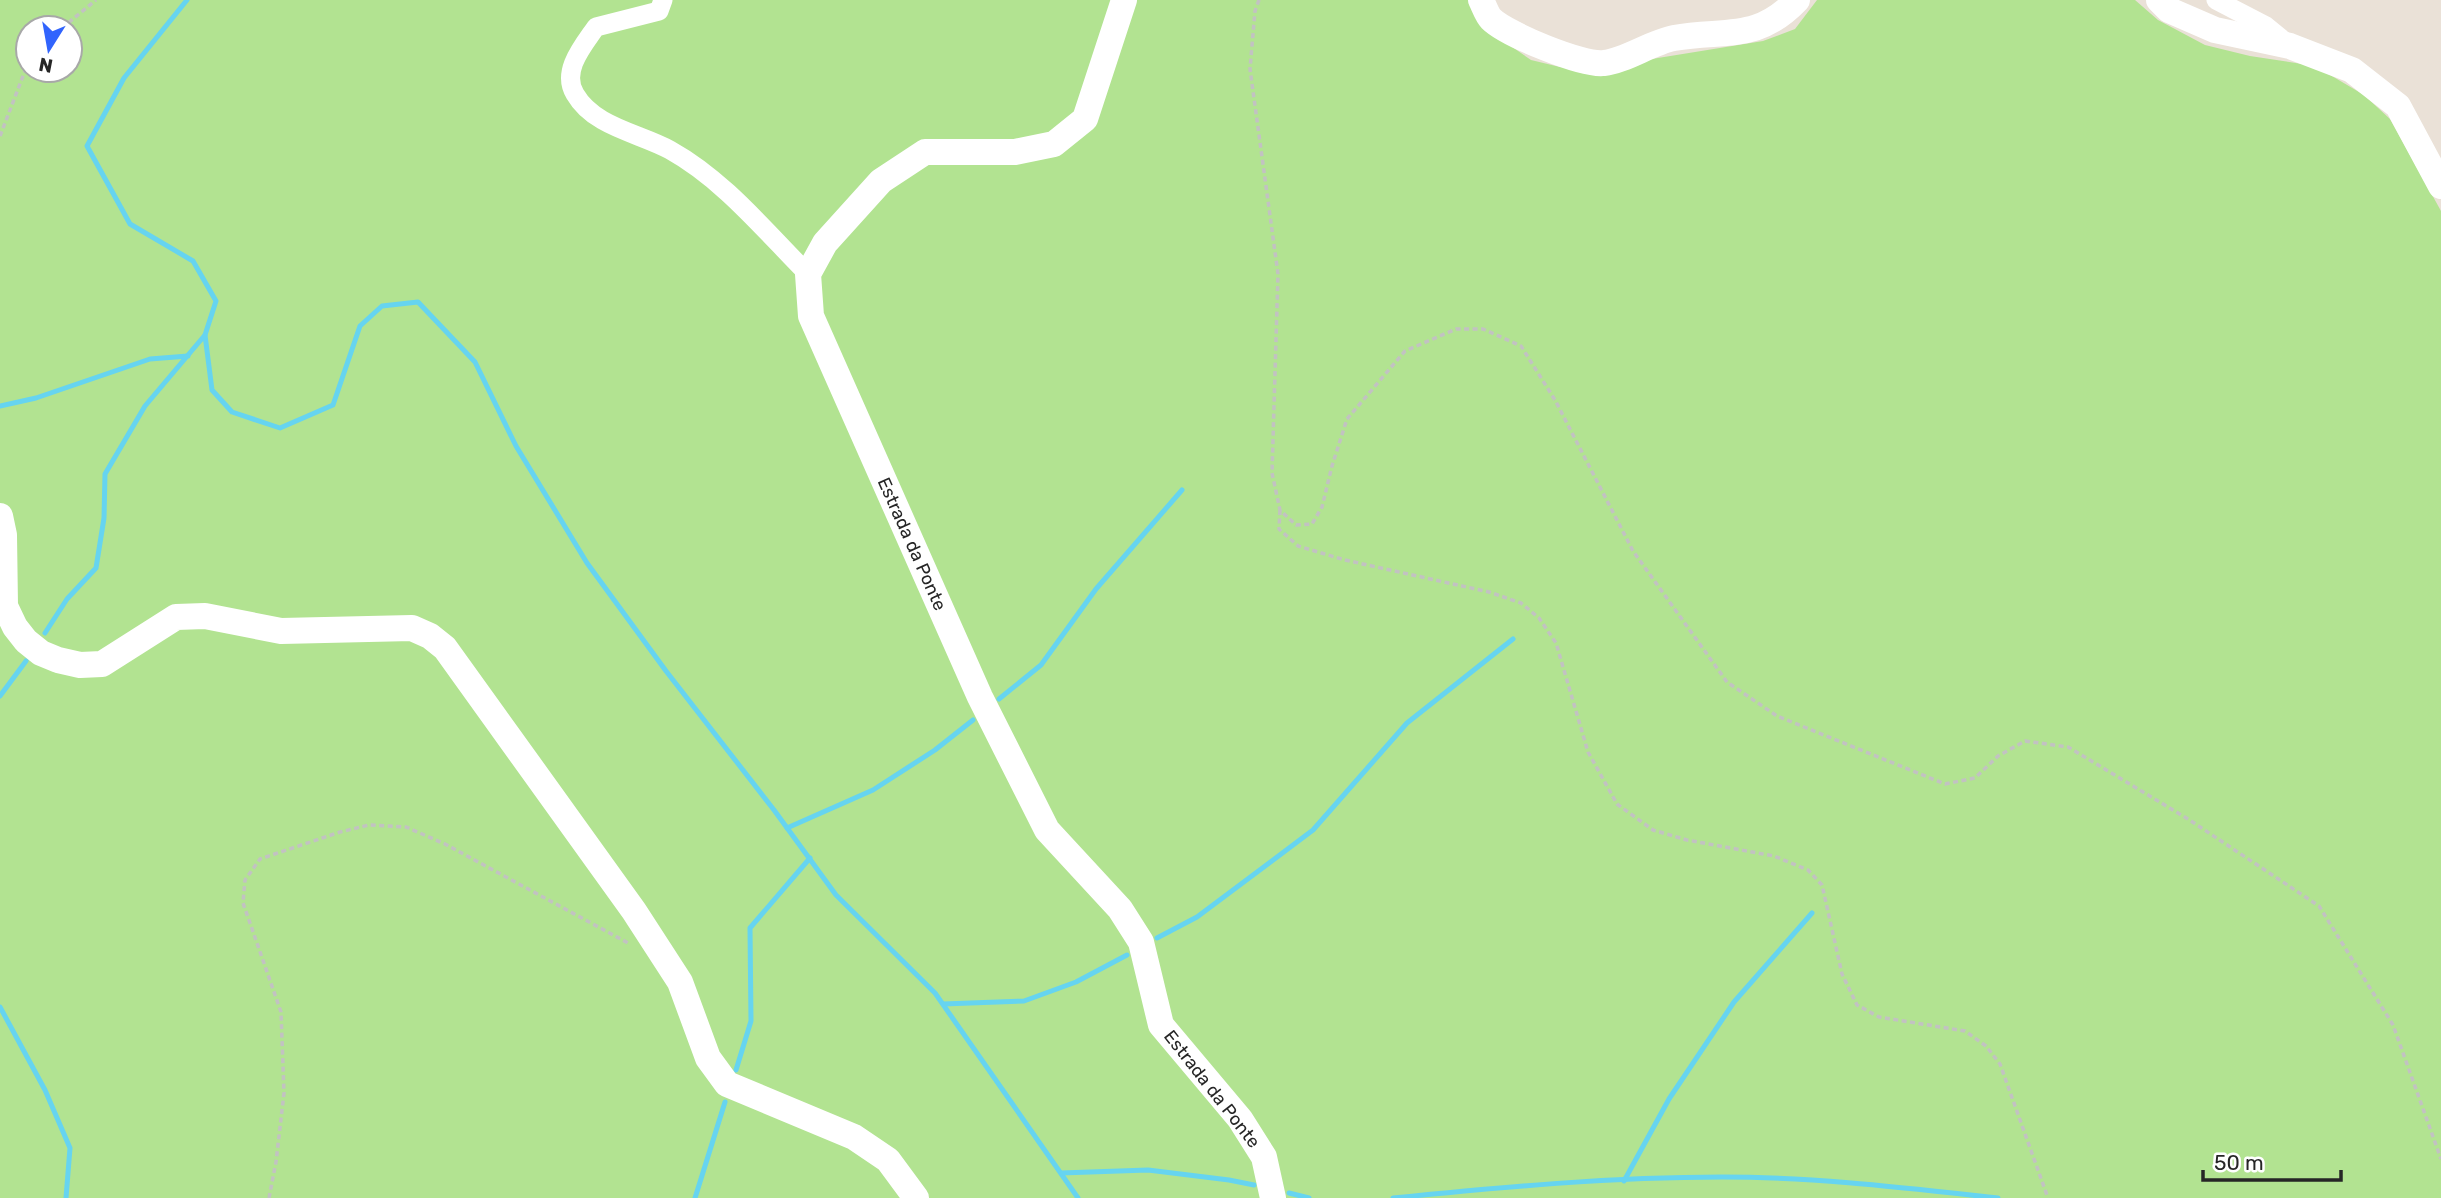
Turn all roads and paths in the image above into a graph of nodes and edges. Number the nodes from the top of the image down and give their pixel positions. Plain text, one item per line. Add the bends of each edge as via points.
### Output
1 (96, 0) edge
2 (663, 0) edge
3 (1124, 0) edge
4 (1259, 0) edge
5 (1481, 0) edge
6 (1797, 0) edge
7 (2159, 0) edge
8 (2216, 0) edge
9 (79, 14) edge
10 (2290, 46) junction
11 (20, 84) edge
12 (0, 136) edge
13 (2441, 186) edge
14 (808, 274) junction
15 (1280, 510) junction
16 (0, 516) edge
17 (637, 950) dead end
18 (2441, 1159) edge
19 (269, 1198) edge
20 (916, 1198) edge
21 (1273, 1198) edge
22 (2048, 1198) edge

1 - 9 path
2 - 14 street via 659,11 596,27 569,74 574,93 589,111 669,149 713,178
3 - 14 street via 1086,119 1054,144 1015,152 925,152 881,181 825,243
4 - 15 path via 1250,69 1278,274 1272,473
5 - 6 street via 1491,19 1531,42 1603,64 1672,39 1757,30
7 - 10 street via 2215,30
8 - 10 street via 2266,26
10 - 13 street via 2352,70 2398,106
11 - 12 path
14 - 21 street, Estrada da Ponte via 811,316 980,697 1047,830 1120,909 1141,943 1161,1025 1240,1119 1264,1157
15 - 18 path via 1296,525 1312,524 1322,507 1347,419 1405,351 1456,329 1483,329 1521,346 1555,400 1633,551 1727,682 1777,716 1945,784 1975,778 1998,756 2025,741 2068,747 2319,906 2393,1025
15 - 22 path via 1279,529 1298,546 1489,592 1521,603 1539,618 1556,643 1588,751 1617,804 1654,830 1687,841 1774,856 1808,870 1822,885 1842,974 1857,1004 1879,1017 1965,1031 2000,1063
16 - 20 street via 5,606 26,641 58,660 102,664 176,617 205,616 281,631 412,628 430,636 445,648 634,911 680,982 708,1058 727,1084 854,1137 888,1160
17 - 19 path via 446,844 406,827 369,825 260,859 245,880 243,903 281,1012 284,1093

